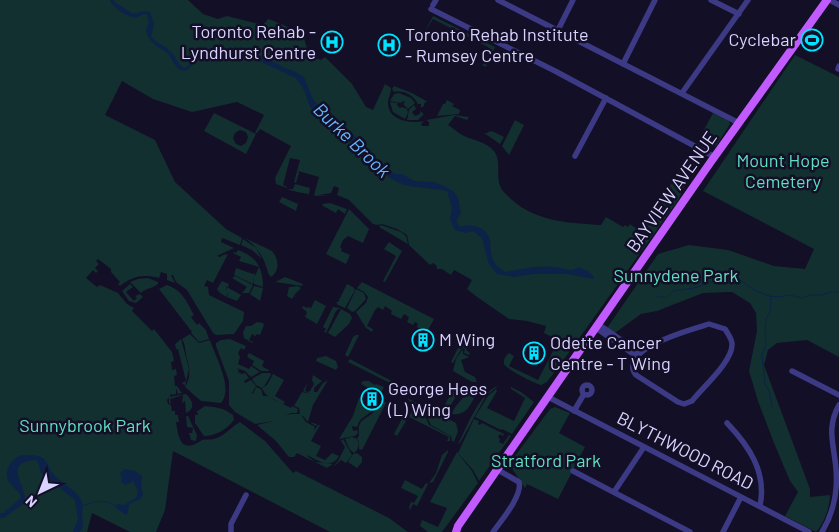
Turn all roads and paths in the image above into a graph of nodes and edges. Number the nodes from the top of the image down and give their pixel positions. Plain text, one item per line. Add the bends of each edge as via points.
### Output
1 (573, 0) edge
2 (655, 0) edge
3 (711, 0) edge
4 (748, 0) edge
5 (829, 0) edge
6 (502, 1) edge
7 (434, 4) edge
8 (839, 5) edge
9 (738, 14) junction
10 (558, 30) junction
11 (624, 64) junction
12 (682, 93) junction
13 (606, 98) junction
14 (740, 123) junction
15 (575, 156) dead end
16 (715, 157) junction
17 (597, 326) junction
18 (638, 355) junction
19 (792, 370) dead end
20 (584, 394) dead end
21 (839, 394) edge
22 (548, 396) junction
23 (839, 404) edge
24 (574, 411) junction
25 (727, 422) dead end
26 (644, 447) junction
27 (498, 470) junction
28 (573, 471) dead end
29 (838, 471) edge
30 (614, 492) junction
31 (246, 495) dead end
32 (741, 497) junction
33 (760, 506) junction
34 (457, 529) edge
35 (231, 532) edge
36 (450, 532) edge
37 (494, 532) edge
38 (690, 532) edge
39 (723, 532) edge
40 (810, 532) edge
41 (822, 532) edge

1 - 10 street
2 - 11 street
3 - 9 street
4 - 9 street
5 - 8 street
5 - 14 main road, BAYVIEW AVENUE
6 - 10 street
7 - 13 street
9 - 12 street
10 - 11 street
11 - 12 street
12 - 14 street
13 - 15 street
13 - 16 street
14 - 16 main road, BAYVIEW AVENUE
16 - 17 main road, BAYVIEW AVENUE
17 - 18 street
17 - 22 main road, BAYVIEW AVENUE
18 - 18 street via 632,362 636,375 684,404 692,401 726,363 732,340 725,329 709,324 670,335
19 - 21 street
20 - 24 street
22 - 24 street, BLYTHWOOD ROAD
22 - 27 main road, BAYVIEW AVENUE
23 - 29 street via 831,430
24 - 26 street, BLYTHWOOD ROAD
25 - 33 street via 756,463 761,479
26 - 30 street
26 - 32 street, BLYTHWOOD ROAD
27 - 34 main road, BAYVIEW AVENUE
27 - 37 street via 518,482 520,488
28 - 30 street
29 - 41 street via 836,502
30 - 38 street
31 - 35 street via 231,524
32 - 33 street, BLYTHWOOD ROAD
32 - 39 street
33 - 40 street, BLYTHWOOD ROAD
34 - 36 main road, BAYVIEW AVENUE

